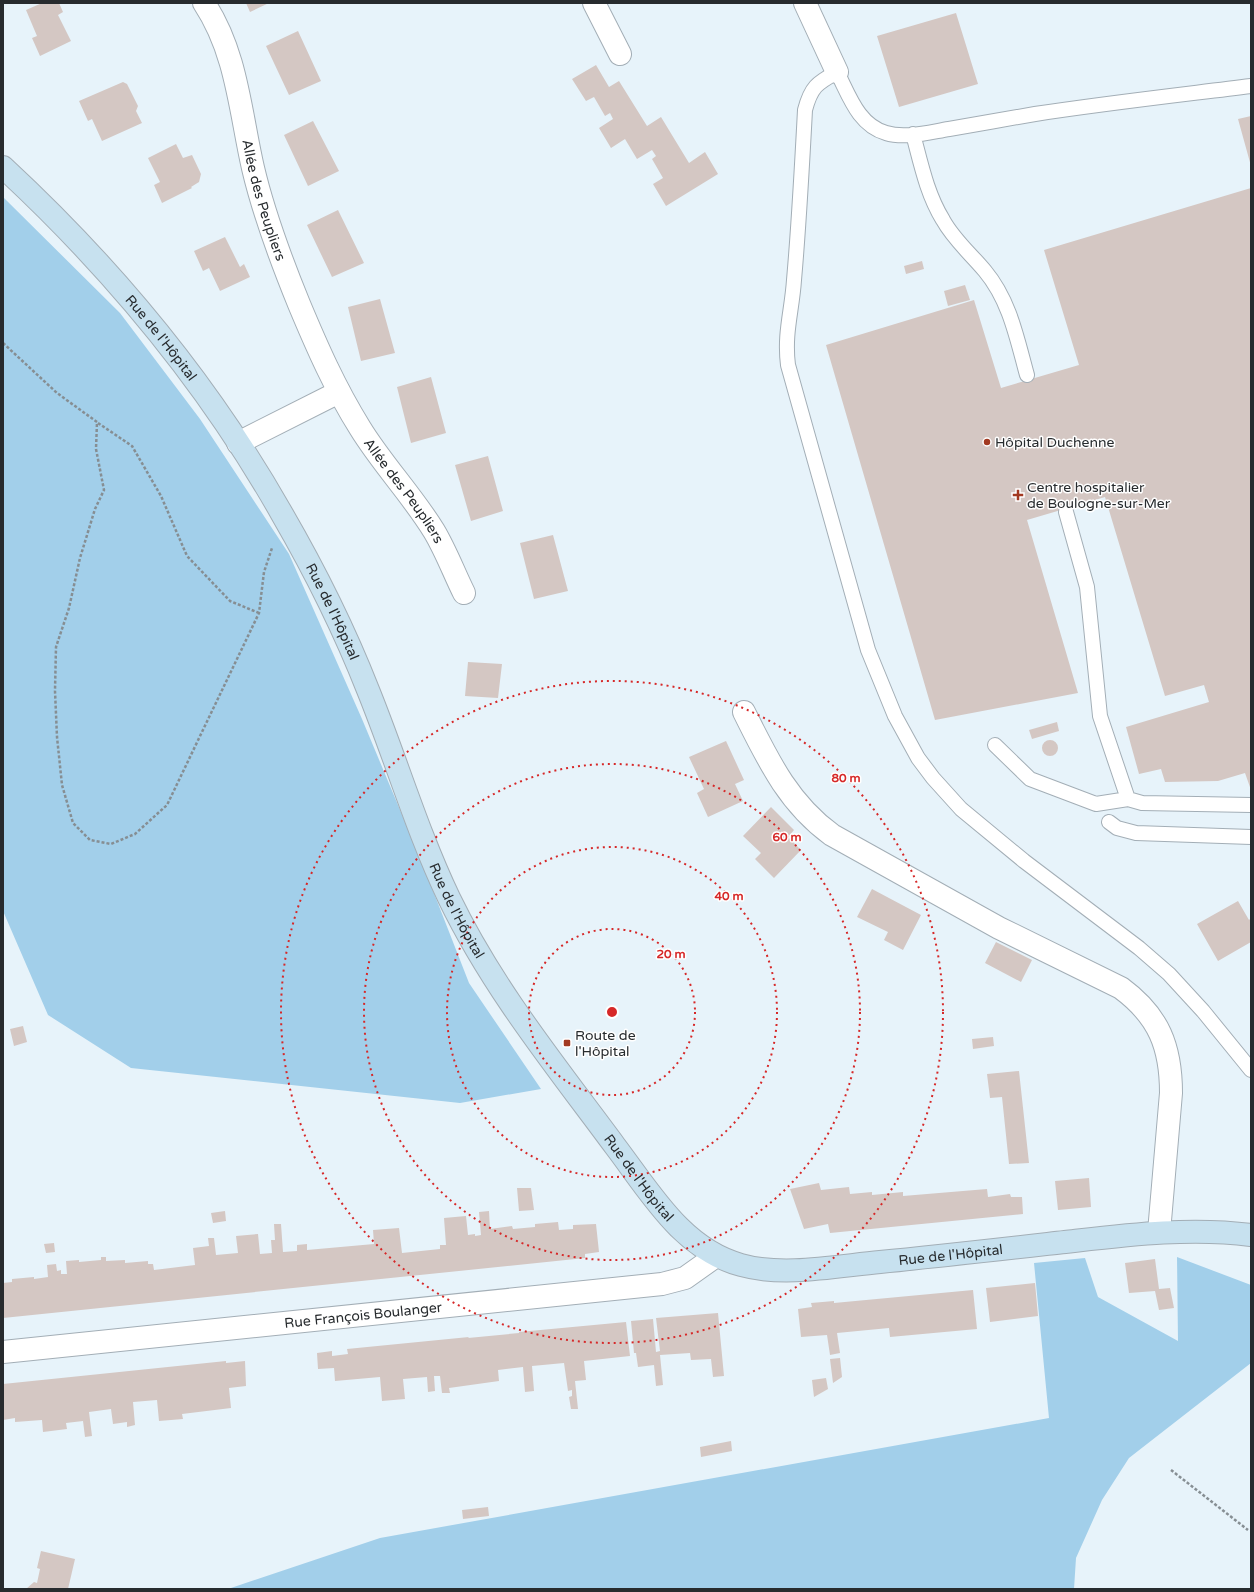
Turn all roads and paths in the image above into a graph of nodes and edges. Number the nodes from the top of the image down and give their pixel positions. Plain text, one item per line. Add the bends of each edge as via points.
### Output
1 (204, 3) edge
2 (594, 3) edge
3 (804, 3) edge
4 (620, 54) dead end
5 (837, 72) junction
6 (1251, 86) edge
7 (913, 134) junction
8 (3, 167) edge
9 (3, 343) edge
10 (1027, 375) dead end
11 (339, 392) junction
12 (97, 422) junction
13 (238, 443) junction
14 (1066, 512) dead end
15 (285, 518) junction
16 (464, 594) dead end
17 (258, 613) junction
18 (744, 712) dead end
19 (995, 745) dead end
20 (1128, 799) junction
21 (1251, 805) edge
22 (1109, 822) dead end
23 (1251, 837) edge
24 (1251, 1070) edge
25 (1159, 1232) junction
26 (1251, 1234) edge
27 (716, 1256) junction
28 (3, 1352) edge
29 (1171, 1470) dead end
30 (1248, 1530) dead end

1 - 11 street, Allée des Peupliers via 228,52 237,83 253,166 272,235 299,304
2 - 4 street
3 - 5 street
5 - 7 lane via 854,107 870,125 887,134
5 - 24 lane via 819,82 813,89 805,110 794,282 786,351 868,650 885,694 914,751 946,794 1024,861 1170,974
6 - 7 lane via 1053,112
7 - 10 lane via 930,193 943,221 959,244 986,272 1000,293 1012,322
8 - 13 street, Rue de l'Hôpital via 113,278 176,355
9 - 12 path via 57,393
11 - 13 street
11 - 16 street, Allée des Peupliers via 372,447 434,532
12 - 17 path via 132,446 161,496 187,556 230,601
12 - 17 path via 96,448 104,490 95,509 80,558 69,608 56,647 55,684 62,785 73,823 90,840 110,844 135,834 167,805
13 - 15 street, Rue de l'Hôpital
14 - 20 lane via 1087,587 1100,716
15 - 17 path via 264,572
15 - 27 street, Rue de l'Hôpital via 348,642 433,862 486,968 518,1015 668,1214 694,1241
18 - 25 street via 762,750 792,798 817,824 832,835 999,928 1120,988 1132,996 1153,1019 1165,1045 1171,1076
19 - 20 lane via 1030,779 1096,804
20 - 21 lane via 1142,803
22 - 23 lane via 1117,828 1136,834
25 - 26 street via 1208,1231
25 - 27 street, Rue de l'Hôpital via 780,1271 748,1267
27 - 28 street, Rue François Boulanger via 685,1278 662,1284
29 - 30 path

